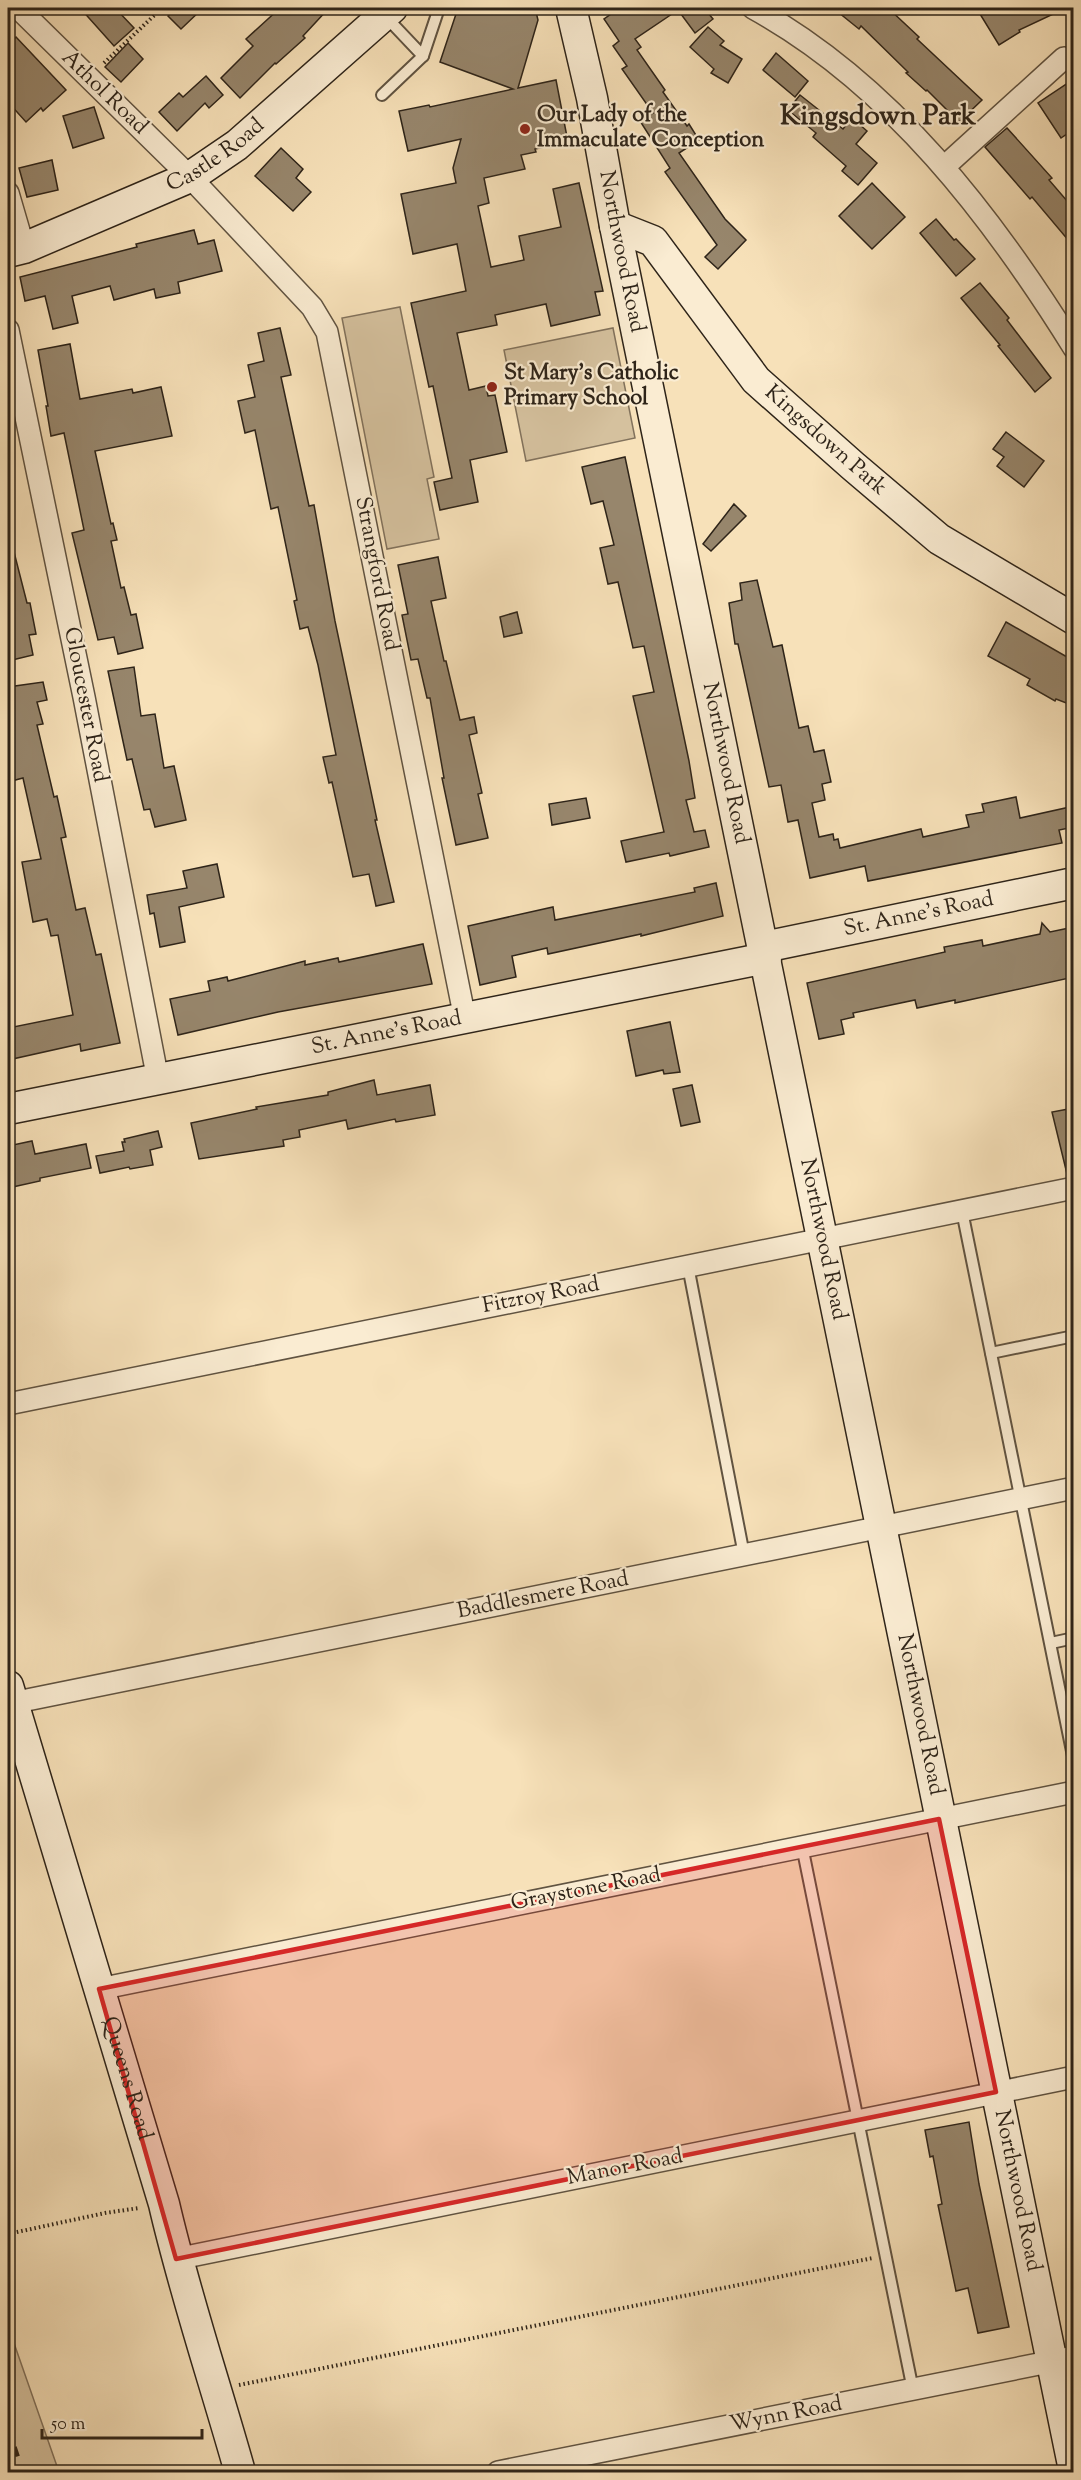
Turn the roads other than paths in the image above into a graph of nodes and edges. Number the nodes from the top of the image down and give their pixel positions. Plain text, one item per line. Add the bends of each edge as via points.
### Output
1 (18, 8) edge
2 (439, 8) edge
3 (571, 8) edge
4 (766, 10) edge
5 (388, 11) edge
6 (423, 56) junction
7 (1064, 58) dead end
8 (382, 95) dead end
9 (944, 167) junction
10 (190, 177) junction
11 (8, 193) edge
12 (615, 226) junction
13 (16, 250) edge
14 (8, 330) edge
15 (1074, 348) edge
16 (1074, 619) edge
17 (1074, 883) edge
18 (765, 953) junction
19 (465, 1019) junction
20 (158, 1080) junction
21 (8, 1109) edge
22 (1074, 1188) edge
23 (962, 1211) junction
24 (823, 1239) junction
25 (688, 1266) junction
26 (1074, 1336) edge
27 (991, 1353) junction
28 (8, 1404) edge
29 (1074, 1488) edge
30 (1020, 1499) junction
31 (880, 1527) junction
32 (744, 1555) junction
33 (1074, 1638) edge
34 (1051, 1643) junction
35 (10, 1694) edge
36 (1074, 1761) edge
37 (1074, 1792) edge
38 (939, 1819) junction
39 (802, 1846) junction
40 (99, 1989) junction
41 (1074, 2077) edge
42 (996, 2092) junction
43 (858, 2120) junction
44 (176, 2259) junction
45 (1063, 2359) edge
46 (913, 2390) junction
47 (1074, 2470) edge
48 (240, 2472) edge
49 (498, 2472) edge

1 - 10 street, Athol Road
2 - 6 lane
3 - 12 street, Northwood Road
4 - 9 street via 856,78
5 - 6 lane
5 - 10 street, Castle Road via 237,145
6 - 8 lane
7 - 9 street
9 - 15 street via 1046,303
10 - 13 street, Castle Road
10 - 19 street, Strangford Road via 312,307 327,332
11 - 13 street
12 - 16 street, Kingsdown Park via 653,241 756,380 853,466 939,539
12 - 18 street, Northwood Road
14 - 20 street, Gloucester Road
17 - 18 street, St. Anne's Road
18 - 19 street, St. Anne's Road
18 - 24 street, Northwood Road
19 - 20 street, St. Anne's Road
20 - 21 street, St. Anne's Road
22 - 23 street, Fitzroy Road
23 - 24 street, Fitzroy Road
23 - 27 lane
24 - 25 street, Fitzroy Road
24 - 31 street, Northwood Road
25 - 28 street, Fitzroy Road
25 - 32 lane
26 - 27 lane
27 - 30 lane
29 - 30 street, Baddlesmere Road
30 - 31 street, Baddlesmere Road
30 - 34 lane
31 - 32 street, Baddlesmere Road
31 - 38 street, Northwood Road
32 - 35 street, Baddlesmere Road
33 - 34 lane
34 - 36 lane
35 - 40 street, Queens Road
37 - 38 street, Graystone Road
38 - 39 street, Graystone Road
38 - 42 street, Northwood Road
39 - 40 street, Graystone Road
39 - 43 lane
40 - 44 street, Queens Road via 164,2204
41 - 42 street, Manor Road
42 - 43 street, Manor Road
42 - 45 street, Northwood Road
43 - 44 street, Manor Road
43 - 46 lane
44 - 48 street, Queens Road
45 - 46 street, Wynn Road
45 - 47 street, Northwood Road
46 - 49 street, Wynn Road

